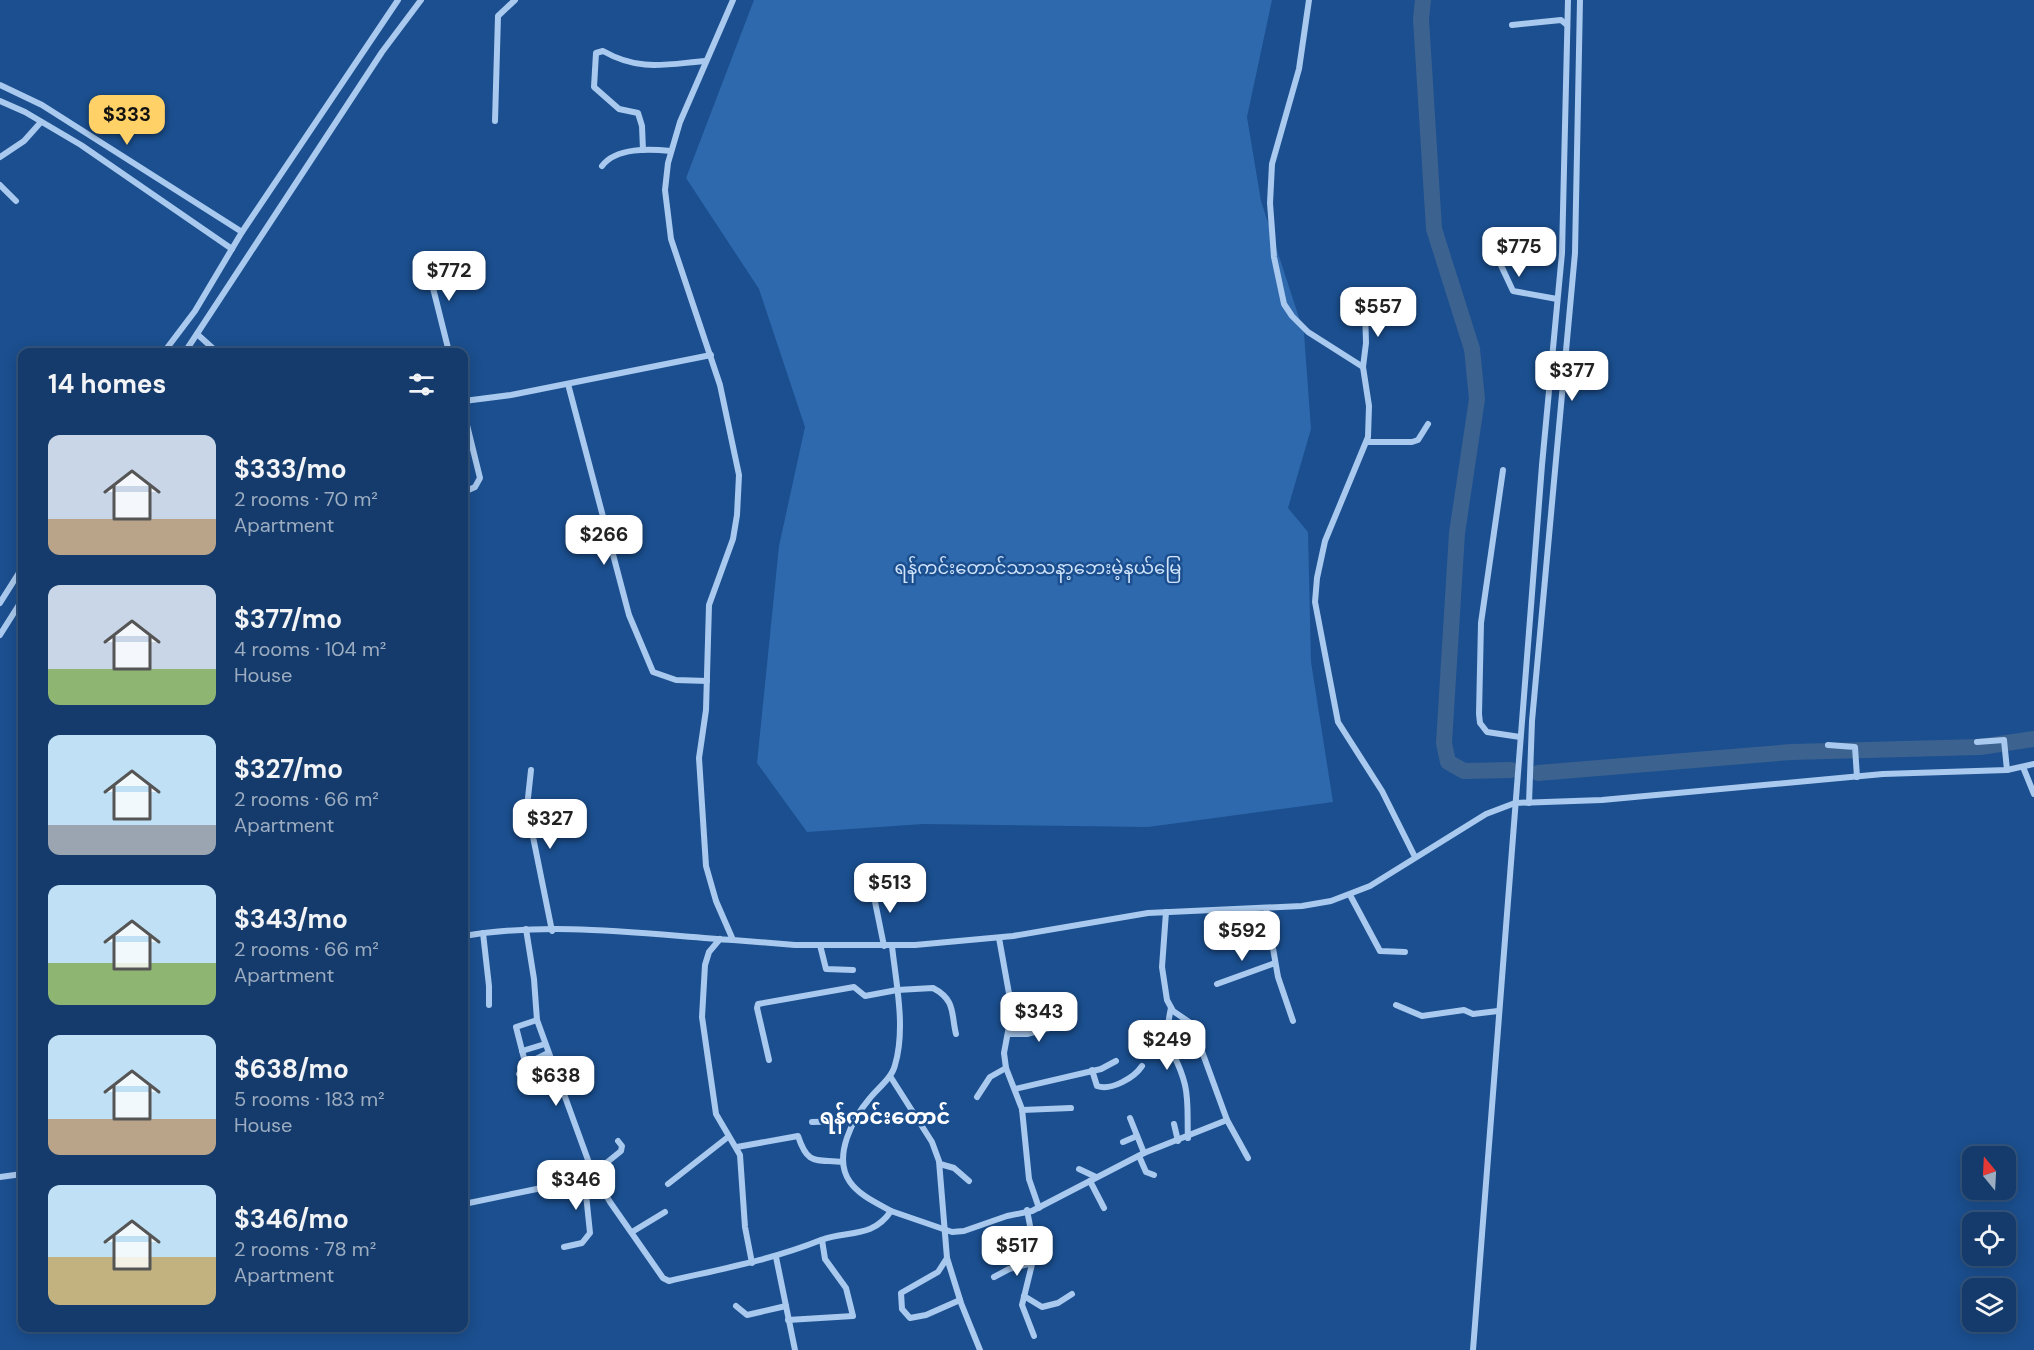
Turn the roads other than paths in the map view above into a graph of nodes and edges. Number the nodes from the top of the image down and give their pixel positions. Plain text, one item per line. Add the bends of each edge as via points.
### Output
1 (398, 0) edge
2 (421, 0) edge
3 (515, 0) edge
4 (733, 0) edge
5 (1309, 0) edge
6 (1568, 0) edge
7 (1580, 0) edge
8 (1512, 25) dead end
9 (1568, 26) junction
10 (706, 61) junction
11 (0, 85) edge
12 (0, 101) edge
13 (495, 121) dead end
14 (41, 122) junction
15 (643, 150) junction
16 (670, 151) junction
17 (0, 157) edge
18 (602, 166) dead end
19 (0, 185) edge
20 (16, 201) dead end
21 (241, 234) junction
22 (1491, 244) dead end
23 (233, 247) junction
24 (425, 256) dead end
25 (1557, 299) junction
26 (1365, 309) dead end
27 (197, 334) junction
28 (1560, 341) junction
29 (167, 348) edge
30 (188, 348) edge
31 (213, 348) edge
32 (448, 348) edge
33 (711, 355) junction
34 (1363, 367) junction
35 (568, 384) junction
36 (468, 400) edge
37 (1428, 424) dead end
38 (468, 429) edge
39 (1367, 442) junction
40 (1503, 470) dead end
41 (468, 490) edge
42 (18, 574) edge
43 (0, 603) edge
44 (18, 606) edge
45 (0, 635) edge
46 (706, 681) junction
47 (1520, 737) junction
48 (1977, 742) dead end
49 (1828, 745) dead end
50 (2034, 765) edge
51 (2023, 767) junction
52 (531, 770) dead end
53 (2007, 770) junction
54 (1857, 777) junction
55 (2034, 794) edge
56 (1516, 803) junction
57 (1528, 803) junction
58 (1415, 857) junction
59 (872, 887) dead end
60 (1350, 895) junction
61 (1266, 908) junction
62 (1166, 912) junction
63 (526, 929) junction
64 (552, 931) junction
65 (483, 933) junction
66 (468, 935) edge
67 (999, 938) junction
68 (720, 939) junction
69 (733, 940) junction
70 (820, 945) junction
71 (884, 946) junction
72 (892, 946) junction
73 (1405, 952) dead end
74 (1275, 963) junction
75 (853, 970) dead end
76 (1217, 984) dead end
77 (897, 990) junction
78 (489, 1005) dead end
79 (1396, 1005) dead end
80 (1170, 1008) junction
81 (1498, 1011) junction
82 (537, 1020) junction
83 (1293, 1021) dead end
84 (1068, 1023) dead end
85 (956, 1034) dead end
86 (1008, 1034) junction
87 (545, 1044) junction
88 (522, 1051) junction
89 (549, 1053) junction
90 (769, 1059) dead end
91 (1116, 1060) dead end
92 (1142, 1066) dead end
93 (1006, 1068) junction
94 (527, 1070) junction
95 (1092, 1070) junction
96 (519, 1074) dead end
97 (890, 1076) junction
98 (1015, 1089) junction
99 (977, 1097) dead end
100 (1071, 1108) dead end
101 (1022, 1110) junction
102 (1130, 1118) dead end
103 (1227, 1120) junction
104 (855, 1121) junction
105 (812, 1122) dead end
106 (1174, 1124) dead end
107 (1137, 1136) junction
108 (728, 1137) junction
109 (1188, 1137) junction
110 (618, 1141) dead end
111 (1123, 1142) dead end
112 (1178, 1142) junction
113 (737, 1147) junction
114 (1141, 1154) junction
115 (1248, 1158) dead end
116 (843, 1162) junction
117 (940, 1164) junction
118 (1079, 1169) dead end
119 (593, 1172) junction
120 (18, 1175) edge
121 (584, 1175) junction
122 (1154, 1175) dead end
123 (0, 1178) edge
124 (1093, 1179) junction
125 (969, 1181) dead end
126 (668, 1184) dead end
127 (468, 1203) edge
128 (1040, 1208) junction
129 (1104, 1208) dead end
130 (1027, 1210) junction
131 (891, 1211) junction
132 (665, 1212) dead end
133 (945, 1230) junction
134 (632, 1232) junction
135 (822, 1240) junction
136 (564, 1247) dead end
137 (776, 1257) junction
138 (947, 1258) junction
139 (752, 1263) junction
140 (1032, 1263) junction
141 (994, 1277) dead end
142 (1072, 1294) dead end
143 (1024, 1296) junction
144 (960, 1300) junction
145 (736, 1306) dead end
146 (786, 1306) junction
147 (788, 1320) junction
148 (1034, 1336) dead end
149 (795, 1350) edge
150 (980, 1350) edge
151 (1473, 1350) edge

1 - 21 street
2 - 27 street via 382,52
3 - 13 street via 498,16
4 - 10 street
5 - 34 street via 1299,69 1272,164 1274,257 1284,304 1292,316 1308,332
6 - 9 street
7 - 28 street via 1575,253
8 - 9 street via 1561,20
9 - 25 street via 1562,253
10 - 15 street via 648,66 625,62 603,51 596,53 594,87 619,109 638,113
10 - 16 street
11 - 21 street via 42,105
12 - 14 street
14 - 17 street via 24,141
14 - 23 street
15 - 16 street
15 - 18 street via 613,156
16 - 33 street via 665,190 671,239
19 - 20 street
21 - 23 street
22 - 25 street via 1513,291
23 - 29 street via 195,311
24 - 32 street
25 - 28 street
26 - 34 street
27 - 30 street
27 - 31 street
28 - 47 street
28 - 57 street via 1550,541
33 - 35 street
33 - 46 street via 739,475 733,538 709,605
34 - 39 street via 1369,406
35 - 36 street
35 - 46 street via 629,615 642,649 653,672 676,680
37 - 39 street via 1418,440 1412,442
38 - 41 street via 480,478
39 - 58 street via 1325,541 1315,602 1338,722 1382,791
40 - 47 street via 1481,623 1479,714 1487,732
42 - 43 street
44 - 45 street
46 - 69 street via 699,758 702,837 710,884
47 - 56 street
48 - 53 street via 2000,739 2005,743
49 - 54 street via 1851,745 1855,749
50 - 51 street
51 - 53 street
51 - 55 street
52 - 64 street via 527,807
53 - 54 street
54 - 57 street
56 - 57 street
56 - 58 street via 1486,814
56 - 81 street
58 - 60 street
59 - 71 street
60 - 61 street via 1318,904
60 - 73 street via 1380,951
61 - 62 street
61 - 74 street
62 - 67 street
62 - 80 street via 1162,968
63 - 64 street
63 - 65 street
63 - 82 street
64 - 68 street
65 - 66 street
65 - 78 street
67 - 72 street
67 - 86 street via 1011,1010
68 - 69 street
68 - 108 street via 705,965 702,1003 713,1100 718,1121
69 - 70 street
70 - 71 street
70 - 75 street via 826,969
71 - 72 street
72 - 77 street
74 - 76 street
74 - 83 street
77 - 85 street via 938,991 955,1013
77 - 90 street via 865,996 854,987 758,1004
77 - 97 street via 897,1055
79 - 81 street via 1422,1016
80 - 103 street via 1192,1024
80 - 109 street via 1166,1041 1185,1084
81 - 151 street
82 - 87 street
82 - 88 street via 516,1027
84 - 86 street via 1027,1034
86 - 93 street
87 - 88 street
87 - 89 street
88 - 94 street
89 - 94 street via 536,1059
89 - 119 street
91 - 95 street
92 - 95 street via 1120,1083 1102,1088 1097,1086
93 - 98 street
93 - 99 street via 990,1077
94 - 96 street
95 - 98 street
97 - 104 street via 867,1100
97 - 117 street via 932,1142
98 - 101 street
100 - 101 street
101 - 128 street via 1029,1179
102 - 107 street
103 - 109 street
103 - 115 street
104 - 105 street
104 - 116 street via 846,1141
106 - 112 street
107 - 111 street
107 - 114 street
108 - 113 street
108 - 126 street
109 - 112 street
110 - 119 street via 621,1151
112 - 114 street
113 - 116 street via 798,1136 809,1158
113 - 139 street
114 - 122 street via 1146,1172
114 - 124 street
116 - 131 street via 856,1189
117 - 125 street via 954,1168
117 - 133 street
118 - 124 street
119 - 121 street
119 - 134 street
120 - 123 street
121 - 127 street via 537,1190
121 - 136 street via 591,1233 582,1242
124 - 128 street
124 - 129 street
128 - 130 street
130 - 133 street via 964,1231
130 - 140 street via 1035,1248
131 - 133 street
131 - 135 street via 885,1221 874,1227
132 - 134 street
133 - 138 street
134 - 139 street via 669,1281
135 - 137 street
135 - 147 street via 825,1259 846,1288 853,1316
137 - 139 street
137 - 146 street
138 - 144 street
138 - 144 street via 938,1272 901,1293 902,1309 910,1318 918,1317
140 - 141 street
140 - 143 street
142 - 143 street via 1042,1307
143 - 148 street via 1023,1308
144 - 150 street
145 - 146 street via 751,1315
146 - 147 street
147 - 149 street

